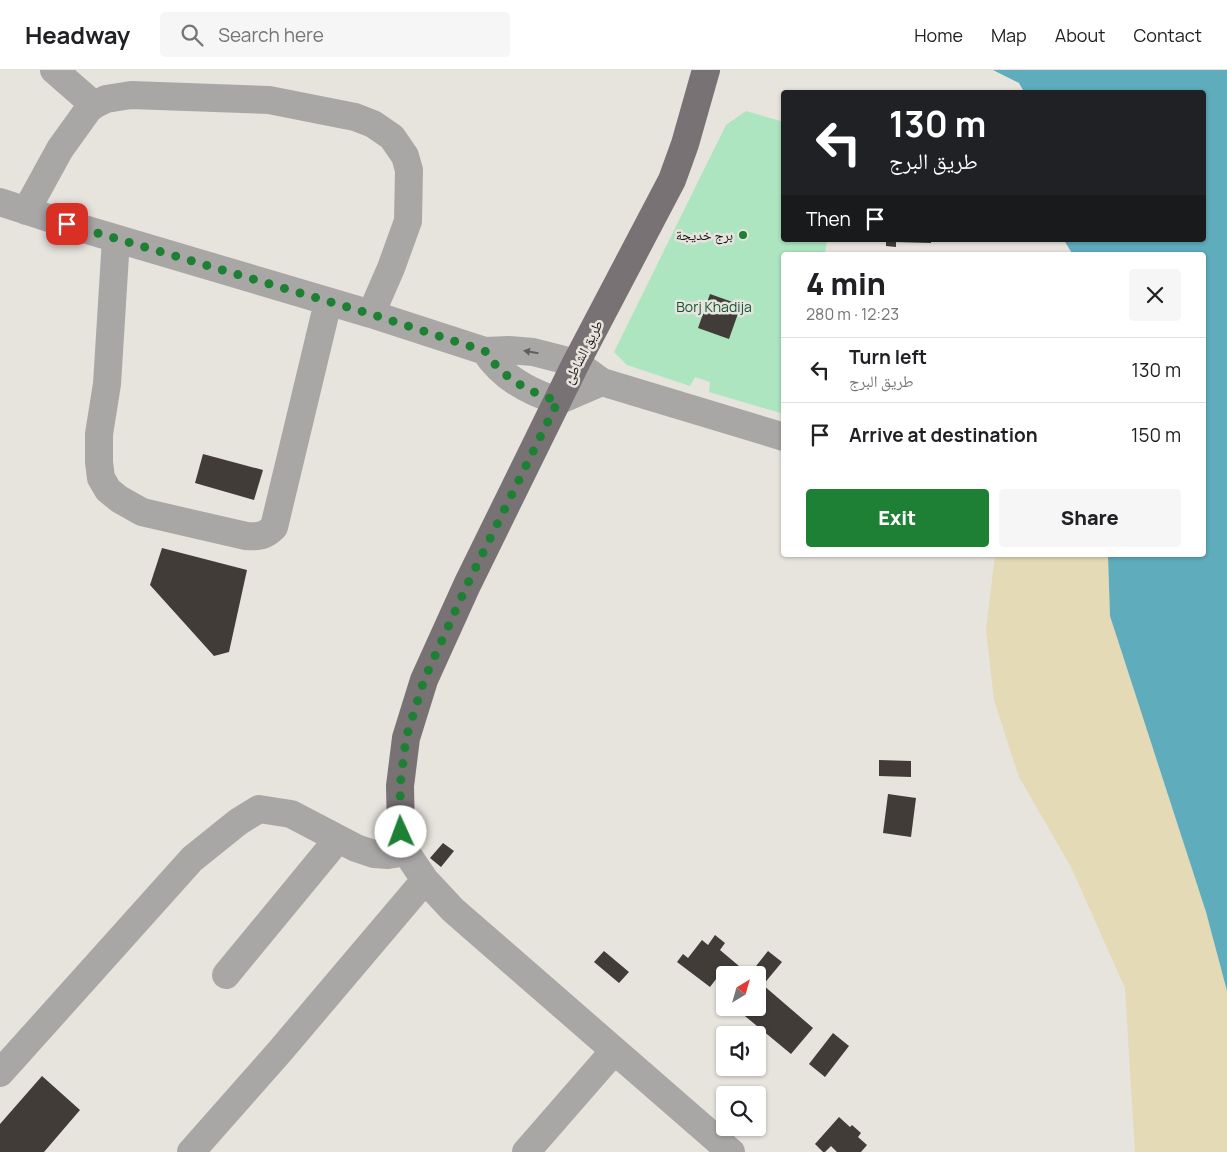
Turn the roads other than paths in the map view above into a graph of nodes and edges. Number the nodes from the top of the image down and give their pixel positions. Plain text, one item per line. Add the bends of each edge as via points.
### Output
1 (54, 70) edge
2 (706, 70) edge
3 (94, 105) junction
4 (0, 202) edge
5 (26, 211) junction
6 (116, 239) junction
7 (328, 302) junction
8 (371, 314) junction
9 (485, 351) junction
10 (576, 363) junction
11 (602, 382) junction
12 (558, 401) junction
13 (781, 436) edge
14 (338, 839) junction
15 (404, 842) junction
16 (425, 880) junction
17 (226, 974) dead end
18 (614, 1051) junction
19 (0, 1073) edge
20 (717, 1147) edge
21 (531, 1150) edge
22 (191, 1152) edge

1 - 3 street
2 - 10 main road, طريق الشاطئ via 672,180
3 - 5 street via 60,149
3 - 8 street via 106,99 131,95 268,100 355,117 381,128 405,156 409,170 408,221
4 - 5 street
5 - 6 street
6 - 7 street
6 - 7 street via 99,462 101,478 108,490 142,512 246,536 267,534 274,527
7 - 8 street
8 - 9 street
10 -> 9 street via 533,352
9 - 12 street via 522,387
10 - 11 street
10 - 12 main road, طريق الشاطئ
11 - 12 street
11 - 13 street
12 - 15 main road, طريق الشاطئ via 424,680 406,738 400,786
14 - 15 street via 374,854 388,855
14 - 17 street
14 - 19 street via 291,814 259,809 238,822 192,859
15 - 16 street
16 - 18 street via 452,910
16 - 22 street
18 - 20 street
18 - 21 street

